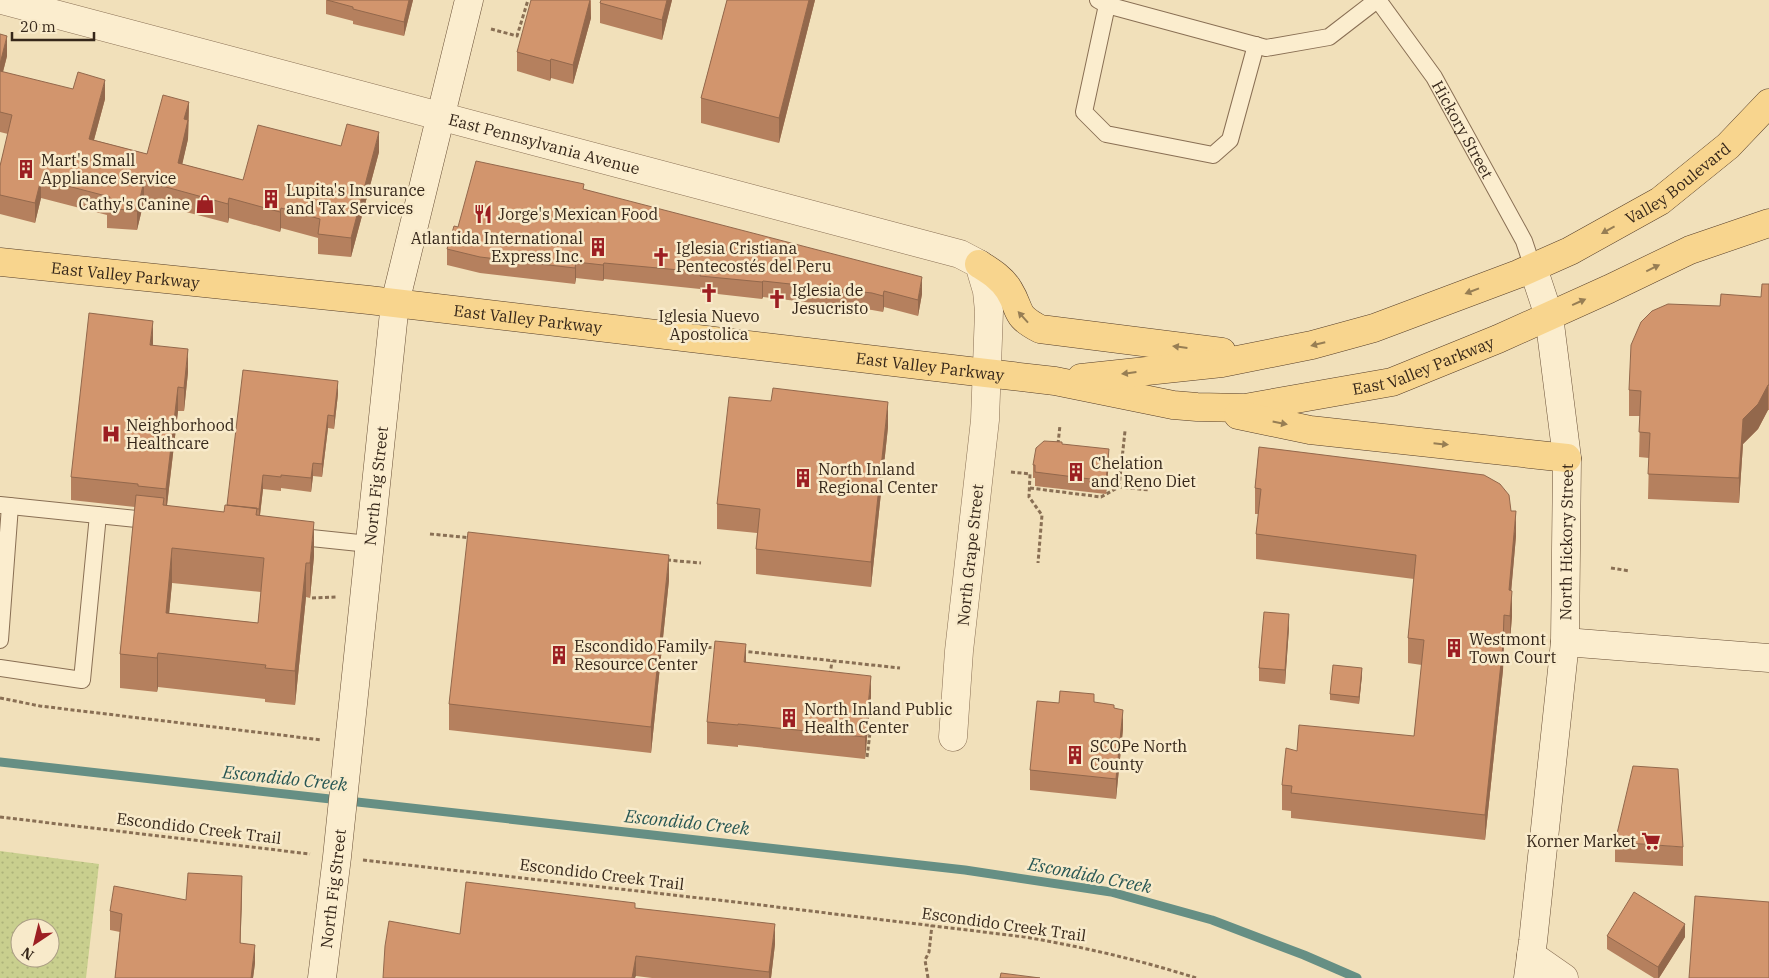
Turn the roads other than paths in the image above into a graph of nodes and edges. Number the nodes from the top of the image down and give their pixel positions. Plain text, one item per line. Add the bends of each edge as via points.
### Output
1 (2, 0) edge
2 (469, 0) edge
3 (1378, 0) edge
4 (1102, 2) edge
5 (1256, 45) junction
6 (1769, 103) edge
7 (440, 116) junction
8 (1769, 223) edge
9 (1576, 248) joint
10 (0, 262) edge
11 (979, 264) junction
12 (1532, 268) junction
13 (395, 303) junction
14 (1549, 316) junction
15 (1264, 355) junction
16 (986, 373) junction
17 (1055, 381) junction
18 (1197, 407) junction
19 (1567, 458) junction
20 (5, 505) edge
21 (98, 515) junction
22 (176, 524) edge
23 (274, 534) edge
24 (369, 544) junction
25 (0, 640) edge
26 (1565, 642) junction
27 (1769, 658) edge
28 (0, 668) edge
29 (953, 736) dead end
30 (1529, 967) edge
31 (322, 978) edge
32 (1564, 978) edge

1 - 7 street, East Pennsylvania Avenue
2 - 7 street, North Fig Street
3 - 5 lane via 1329,37 1266,48
3 - 12 lane, Hickory Street via 1434,76 1524,241
4 - 5 lane
4 - 5 lane via 1084,112 1106,134 1214,155 1230,140
6 -> 9 main road, Valley Boulevard via 1728,146 1660,201
7 - 11 street, East Pennsylvania Avenue via 960,254
7 - 13 street, North Fig Street
14 -> 8 main road, East Valley Parkway via 1690,250
9 - 12 main road, East Valley Parkway
10 - 13 main road, East Valley Parkway
15 -> 11 main road via 1040,329 1023,319 1009,289 995,274
11 - 16 street via 989,311
12 - 14 street, North Hickory Street
12 -> 15 main road, East Valley Parkway via 1374,328
13 - 16 main road, East Valley Parkway
13 - 24 street, North Fig Street
14 - 18 main road, East Valley Parkway via 1392,382 1245,408
14 - 19 street, North Hickory Street
15 -> 17 main road, East Valley Parkway via 1222,363
16 - 17 main road, East Valley Parkway
16 - 29 street, North Grape Street via 985,420 959,651
17 - 18 main road, East Valley Parkway
18 -> 19 main road via 1310,430
19 - 26 street, North Hickory Street
20 - 21 lane
20 - 25 lane
21 - 22 lane
21 - 28 lane via 82,680
23 - 24 lane
24 - 31 street, North Fig Street via 338,746 337,853
26 - 27 street
26 - 30 street, North Hickory Street
30 - 32 street

